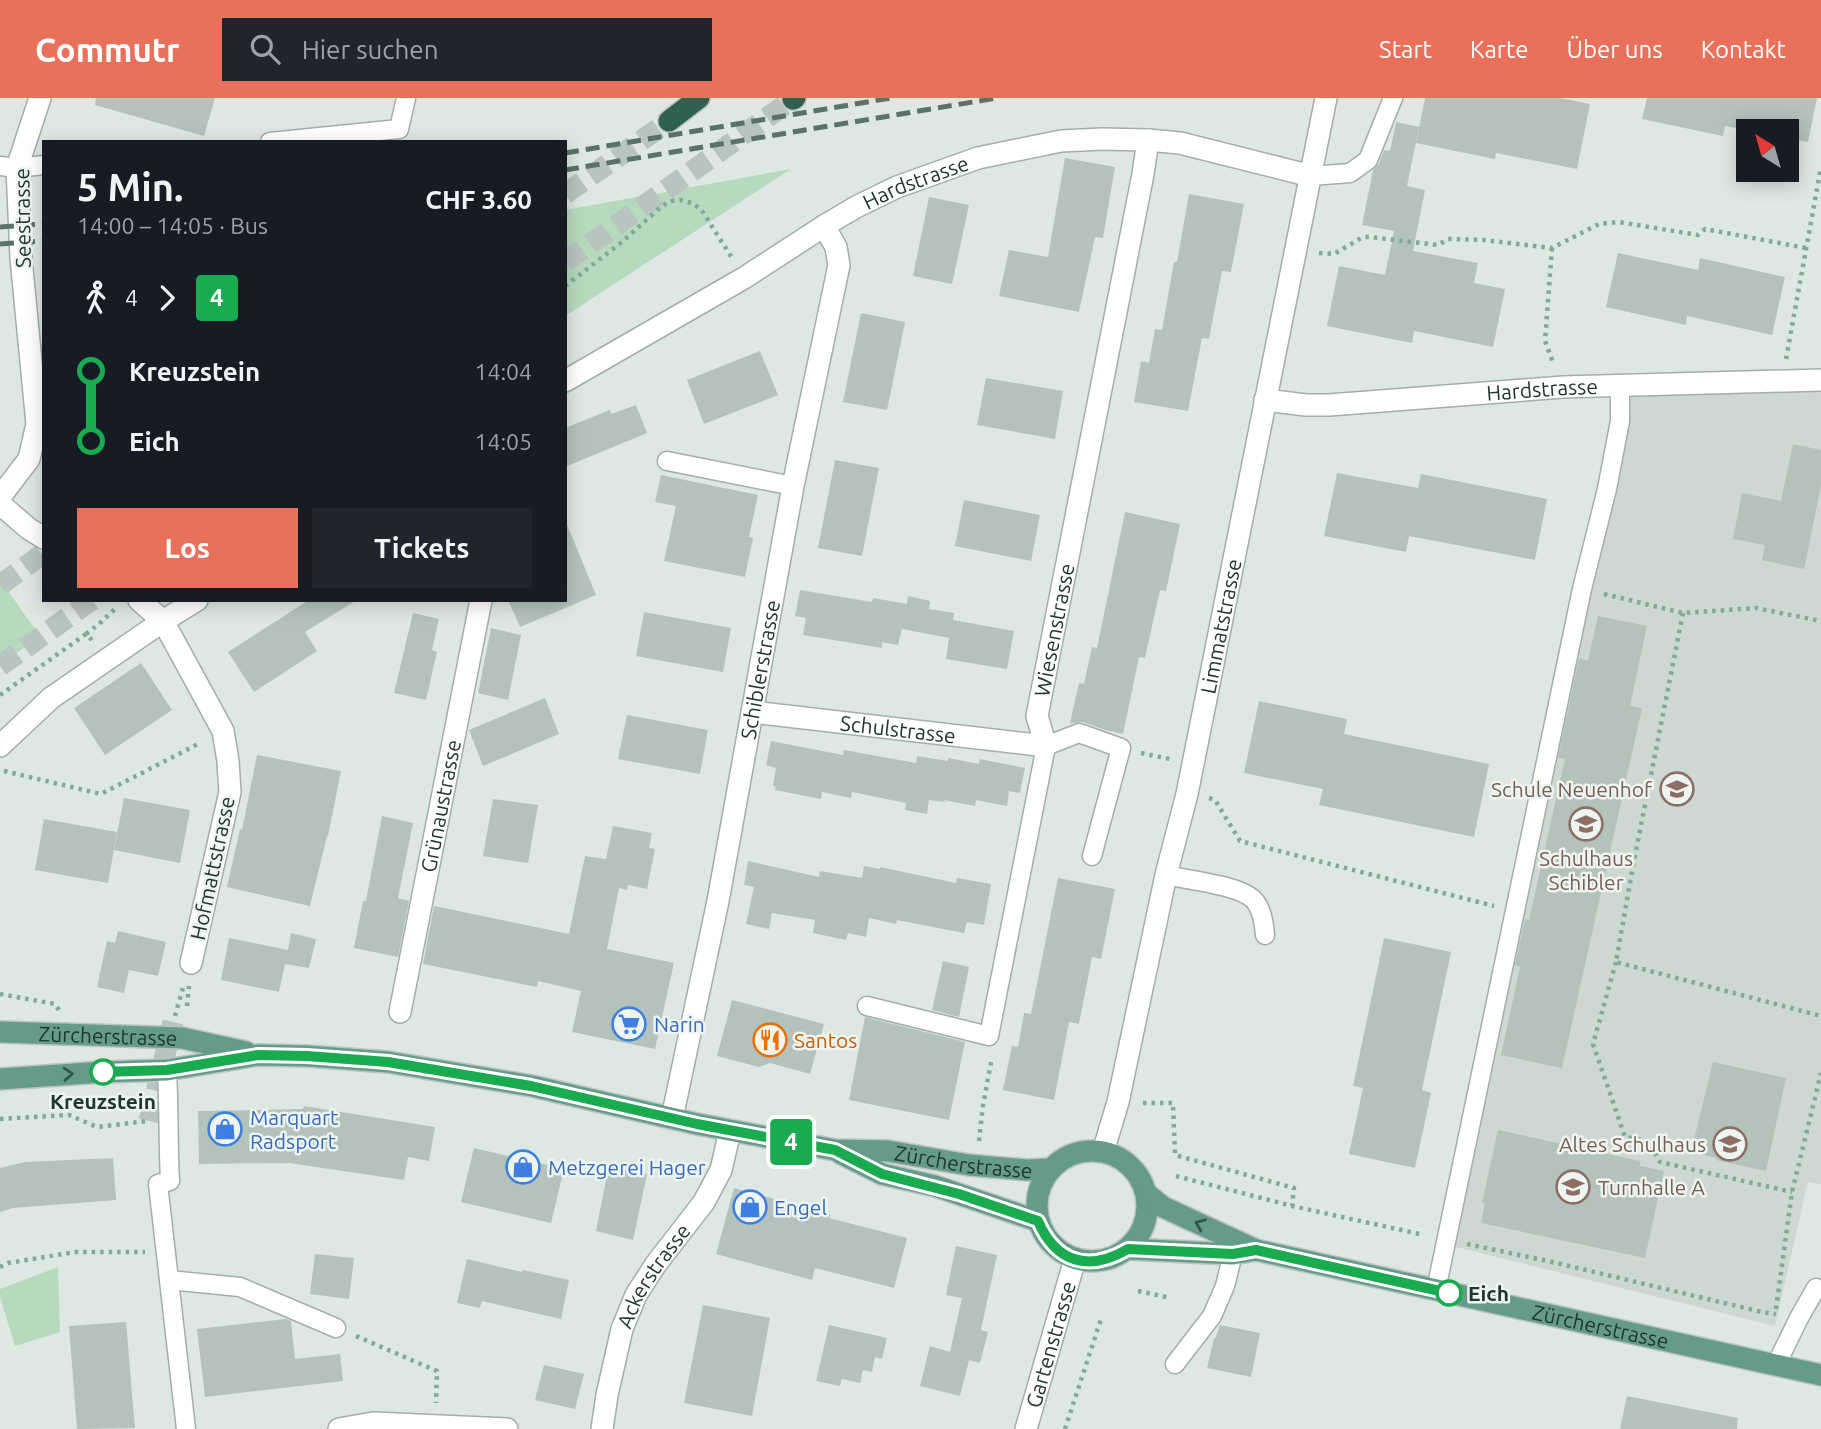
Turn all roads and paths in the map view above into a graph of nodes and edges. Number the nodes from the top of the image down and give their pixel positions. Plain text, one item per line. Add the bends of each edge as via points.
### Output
1 (40, 98) edge
2 (406, 98) edge
3 (699, 98) edge
4 (1326, 98) edge
5 (1393, 98) edge
6 (669, 121) tunnel mouth
7 (291, 140) edge
8 (1148, 140) junction
9 (42, 165) edge
10 (9, 167) edge
11 (1821, 167) edge
12 (1311, 176) junction
13 (824, 226) junction
14 (717, 232) dead end
15 (1552, 248) junction
16 (1805, 248) junction
17 (1321, 253) dead end
18 (567, 284) edge
19 (567, 380) edge
20 (1782, 380) junction
21 (1821, 380) edge
22 (1620, 385) junction
23 (1563, 387) junction
24 (1265, 400) junction
25 (667, 461) dead end
26 (793, 486) junction
27 (0, 497) edge
28 (0, 504) edge
29 (42, 537) edge
30 (1582, 589) junction
31 (120, 602) edge
32 (141, 602) edge
33 (194, 602) edge
34 (481, 602) edge
35 (1683, 613) junction
36 (163, 621) junction
37 (1821, 621) edge
38 (86, 634) junction
39 (107, 660) junction
40 (0, 695) edge
41 (752, 712) junction
42 (223, 731) junction
43 (0, 746) edge
44 (1046, 746) junction
45 (1121, 748) junction
46 (1168, 769) dead end
47 (0, 771) edge
48 (1187, 794) junction
49 (1092, 856) dead end
50 (1166, 876) junction
51 (1515, 911) junction
52 (1265, 935) dead end
53 (1616, 962) junction
54 (191, 963) joint
55 (867, 1006) dead end
56 (400, 1013) dead end
57 (1821, 1016) edge
58 (173, 1022) tunnel mouth
59 (0, 1032) edge
60 (989, 1036) junction
61 (258, 1055) junction
62 (167, 1070) junction
63 (1821, 1073) edge
64 (0, 1079) edge
65 (1118, 1102) junction
66 (672, 1118) junction
67 (0, 1119) edge
68 (149, 1121) dead end
69 (730, 1131) junction
70 (835, 1150) junction
71 (978, 1150) dead end
72 (1103, 1152) junction
73 (1051, 1169) junction
74 (1177, 1176) dead end
75 (1792, 1192) junction
76 (1147, 1194) junction
77 (1292, 1206) junction
78 (1038, 1221) junction
79 (1446, 1239) junction
80 (1128, 1249) junction
81 (1256, 1250) junction
82 (166, 1252) junction
83 (1233, 1254) junction
84 (1074, 1259) junction
85 (0, 1267) edge
86 (169, 1280) junction
87 (1816, 1289) dead end
88 (1436, 1290) junction
89 (1138, 1291) dead end
90 (1171, 1298) dead end
91 (1775, 1314) junction
92 (1102, 1316) dead end
93 (1798, 1318) junction
94 (336, 1328) joint
95 (1175, 1364) dead end
96 (1770, 1364) junction
97 (1821, 1375) edge
98 (434, 1425) junction
99 (477, 1428) edge
100 (186, 1429) edge
101 (339, 1429) edge
102 (507, 1429) edge
103 (602, 1429) edge
104 (1026, 1429) edge
105 (1065, 1429) edge

1 - 10 street, Seestrasse
2 - 7 lane via 399,129
3 - 6 highway
4 - 12 street, Limmatstrasse
5 - 12 lane via 1368,160 1350,173
8 - 12 street, Hardstrasse via 1180,143
8 - 13 street, Hardstrasse via 1061,141 978,158 897,187
8 - 44 street, Wiesenstrasse via 1037,716
9 - 10 lane
10 - 27 street, Seestrasse via 37,424 29,459
11 - 16 path
12 - 24 street, Limmatstrasse
13 - 19 street, Hardstrasse via 744,278
13 - 26 street, Schiblerstrasse via 836,247 839,265
14 - 18 path via 701,209 672,201
15 - 16 path via 1599,224 1619,222 1698,235 1705,229
15 - 17 path via 1484,240 1448,239 1438,245 1363,237 1334,254
15 - 23 path via 1545,341
16 - 20 path
20 - 21 street, Hardstrasse
20 - 22 street, Hardstrasse
22 - 23 street, Hardstrasse
22 - 30 lane via 1615,449
23 - 24 street, Hardstrasse via 1329,405
24 - 48 street, Limmatstrasse
25 - 26 lane
26 - 41 street, Schiblerstrasse
28 - 29 street
30 - 35 path
30 - 51 lane
31 - 38 path
32 - 36 street, Hofmattstrasse
33 - 36 street
34 - 56 street, Grünaustrasse
35 - 37 path via 1756,608
35 - 53 path
36 - 39 street
36 - 42 street, Hofmattstrasse
38 - 39 path
38 - 40 path
39 - 43 street via 51,698
41 - 44 street, Schulstrasse
41 - 66 street, Schiblerstrasse
42 - 47 path via 101,794
42 - 54 street, Hofmattstrasse via 230,792
44 - 45 lane via 1079,733
44 - 60 lane, Wiesenstrasse
45 - 46 path via 1170,759
45 - 49 lane
48 - 50 street, Limmatstrasse
48 - 51 path via 1215,800 1240,841
50 - 52 lane via 1241,891 1255,900
50 - 65 street, Limmatstrasse
51 - 79 lane
53 - 57 path
53 - 75 path via 1593,1044 1626,1137 1649,1141 1660,1162
54 - 58 path
55 - 60 lane
59 - 61 main road, Zürcherstrasse via 182,1038
60 - 71 path via 994,1048
61 - 62 main road, Zürcherstrasse
61 - 66 main road, Zürcherstrasse via 388,1062 531,1086
64 -> 62 main road, Zürcherstrasse
62 - 82 lane via 170,1181 158,1184
63 - 75 path
65 - 72 street, Limmatstrasse
65 - 77 path via 1173,1103 1175,1155 1294,1188
66 - 69 main road, Zürcherstrasse
67 - 68 path via 69,1115 97,1127
69 - 70 main road, Zürcherstrasse
69 - 103 street, Ackerstrasse via 721,1170 704,1202 636,1295 622,1329
70 - 73 main road, Zürcherstrasse via 888,1151 979,1167
70 - 78 main road, Zürcherstrasse via 882,1174
72 - 73 main road via 1074,1153
72 - 76 main road via 1131,1166
73 - 78 main road via 1037,1194
74 - 77 path
75 - 91 path
76 - 80 main road via 1144,1227
81 -> 76 main road, Zürcherstrasse
77 - 79 path
78 - 84 main road via 1052,1245
79 - 88 lane
79 - 91 path
80 - 83 main road, Zürcherstrasse
80 - 84 main road via 1102,1261
81 - 83 main road, Zürcherstrasse
81 - 88 main road, Zürcherstrasse
82 - 85 path via 75,1252
82 - 86 lane
83 - 95 lane via 1212,1316
84 - 104 street, Gartenstrasse
86 - 94 lane via 240,1287
86 - 100 lane
87 - 93 lane
88 - 96 main road, Zürcherstrasse
89 - 90 path
91 - 93 path
91 - 96 path
92 - 105 path
93 - 96 lane
94 - 98 path via 438,1371
96 - 97 main road, Zürcherstrasse
98 - 99 street
98 - 101 street via 373,1423
99 - 102 street

